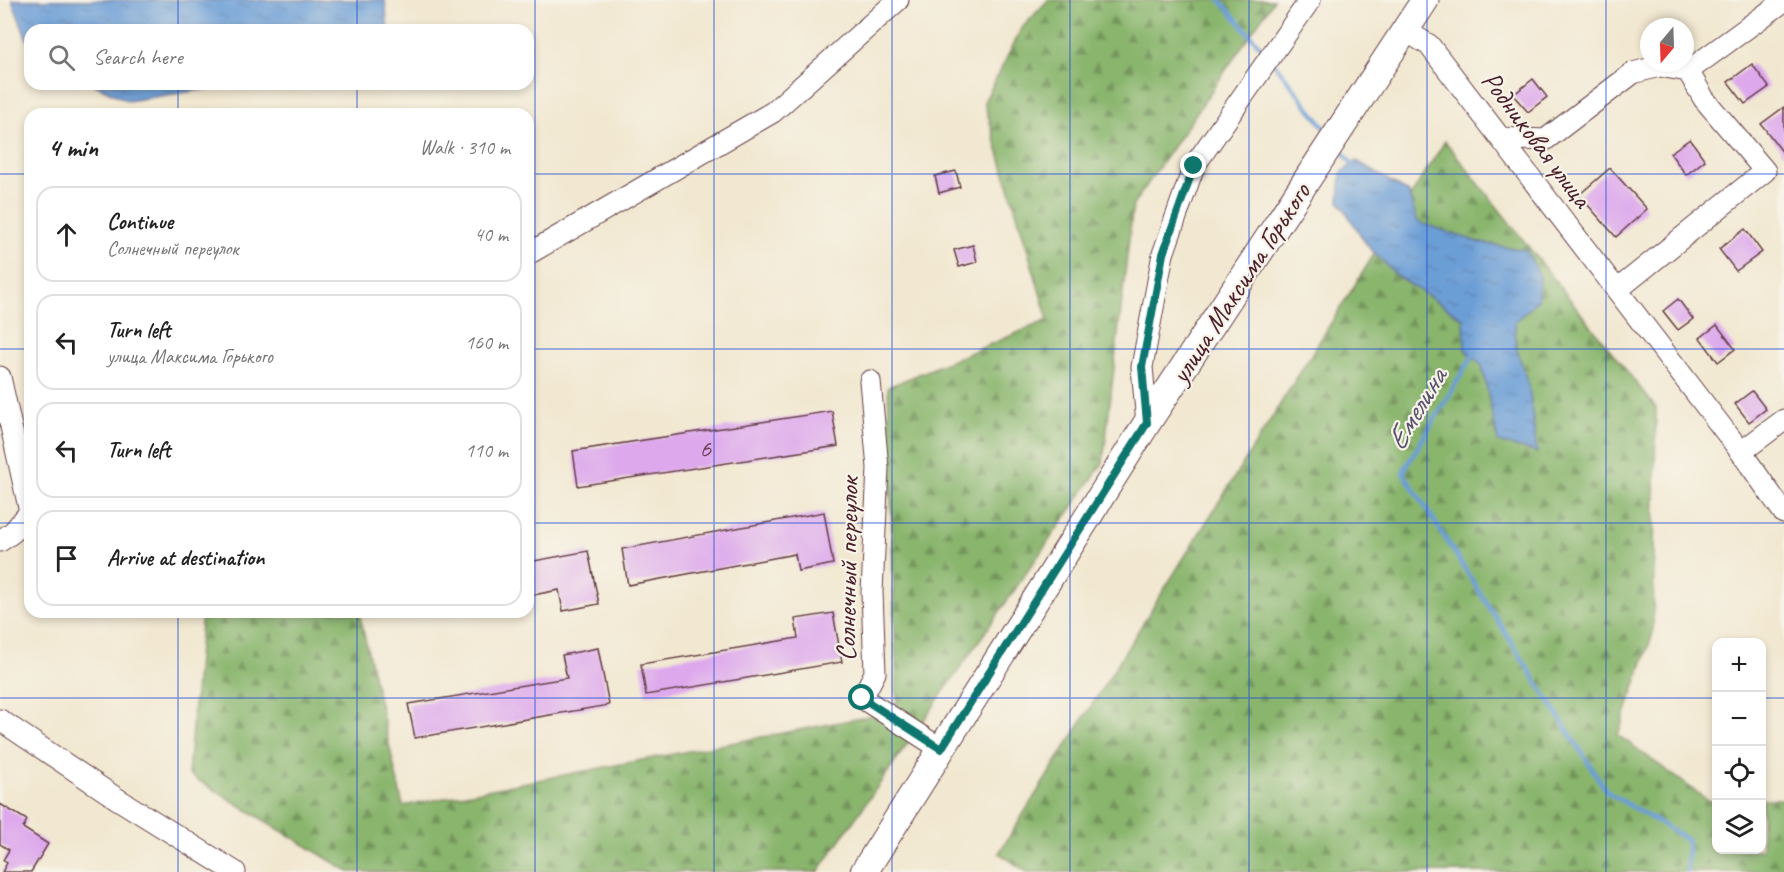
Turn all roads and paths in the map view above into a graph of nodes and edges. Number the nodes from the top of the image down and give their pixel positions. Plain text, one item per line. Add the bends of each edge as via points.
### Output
1 (898, 0) edge
2 (1310, 0) edge
3 (1425, 0) edge
4 (1784, 1) edge
5 (1407, 31) junction
6 (1694, 67) edge
7 (1640, 71) edge
8 (1689, 72) edge
9 (1500, 138) junction
10 (534, 250) edge
11 (1617, 290) junction
12 (0, 377) edge
13 (870, 381) dead end
14 (1784, 420) edge
15 (1147, 423) junction
16 (1741, 452) junction
17 (24, 485) edge
18 (1784, 513) edge
19 (24, 519) edge
20 (0, 541) edge
21 (0, 720) edge
22 (941, 749) junction
23 (235, 872) edge
24 (864, 872) edge

1 - 10 street via 773,111
2 - 15 street via 1194,166 1163,254 1142,367
3 - 5 main road, улица Максима Горького
4 - 6 street
5 - 9 street, Родниковая улица via 1430,45
5 - 15 main road, улица Максима Горького
7 - 9 street via 1545,140
8 - 11 street via 1704,99 1765,171
9 - 11 street, Родниковая улица
11 - 16 street, Родниковая улица
12 - 17 street
13 - 22 street, Солнечный переулок via 878,468 872,592 875,673 862,698
14 - 16 street
15 - 22 main road, улица Максима Горького
16 - 18 street, Родниковая улица
19 - 20 street
21 - 23 street
22 - 24 main road, улица Максима Горького

